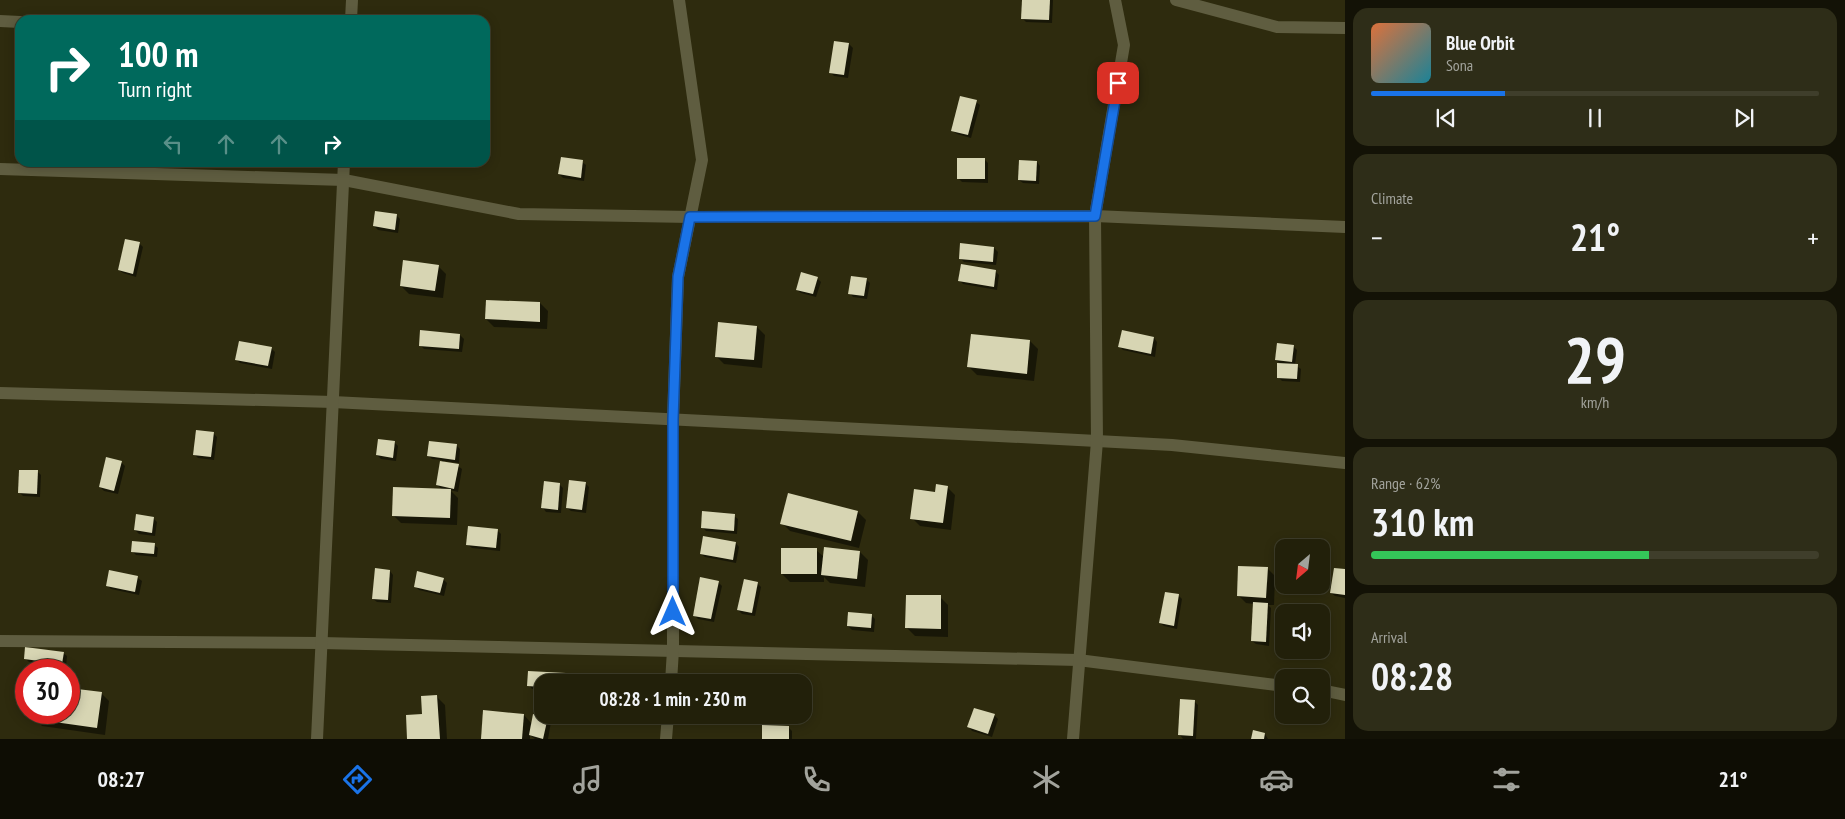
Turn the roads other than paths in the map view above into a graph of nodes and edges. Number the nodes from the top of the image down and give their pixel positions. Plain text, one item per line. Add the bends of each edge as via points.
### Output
1 (352, 0) edge
2 (679, 0) edge
3 (1115, 0) edge
4 (1176, 0) edge
5 (351, 15) edge
6 (0, 21) edge
7 (15, 22) edge
8 (1345, 28) edge
9 (344, 167) edge
10 (0, 169) edge
11 (344, 180) junction
12 (1095, 216) junction
13 (690, 217) junction
14 (1345, 227) edge
15 (0, 393) edge
16 (333, 402) junction
17 (673, 419) junction
18 (1096, 441) junction
19 (1345, 463) edge
20 (0, 640) edge
21 (321, 644) junction
22 (673, 650) junction
23 (1078, 660) junction
24 (672, 674) edge
25 (1275, 685) edge
26 (1330, 692) edge
27 (1345, 694) edge
28 (667, 724) edge
29 (316, 739) edge
30 (666, 739) edge
31 (1073, 739) edge

1 - 5 street
2 - 13 street via 702,160
3 - 12 street via 1124,45
4 - 8 street via 1277,26
6 - 7 street
9 - 11 street
10 - 11 street
11 - 13 street via 519,214
11 - 16 street
12 - 13 street
12 - 14 street
12 - 18 street
13 - 17 street via 678,277
15 - 16 street
16 - 17 street
16 - 21 street
17 - 18 street
17 - 22 street
18 - 19 street via 1172,445
18 - 23 street
20 - 21 street
21 - 22 street
21 - 29 street
22 - 23 street
22 - 24 street
23 - 25 street
23 - 31 street
26 - 27 street
28 - 30 street

